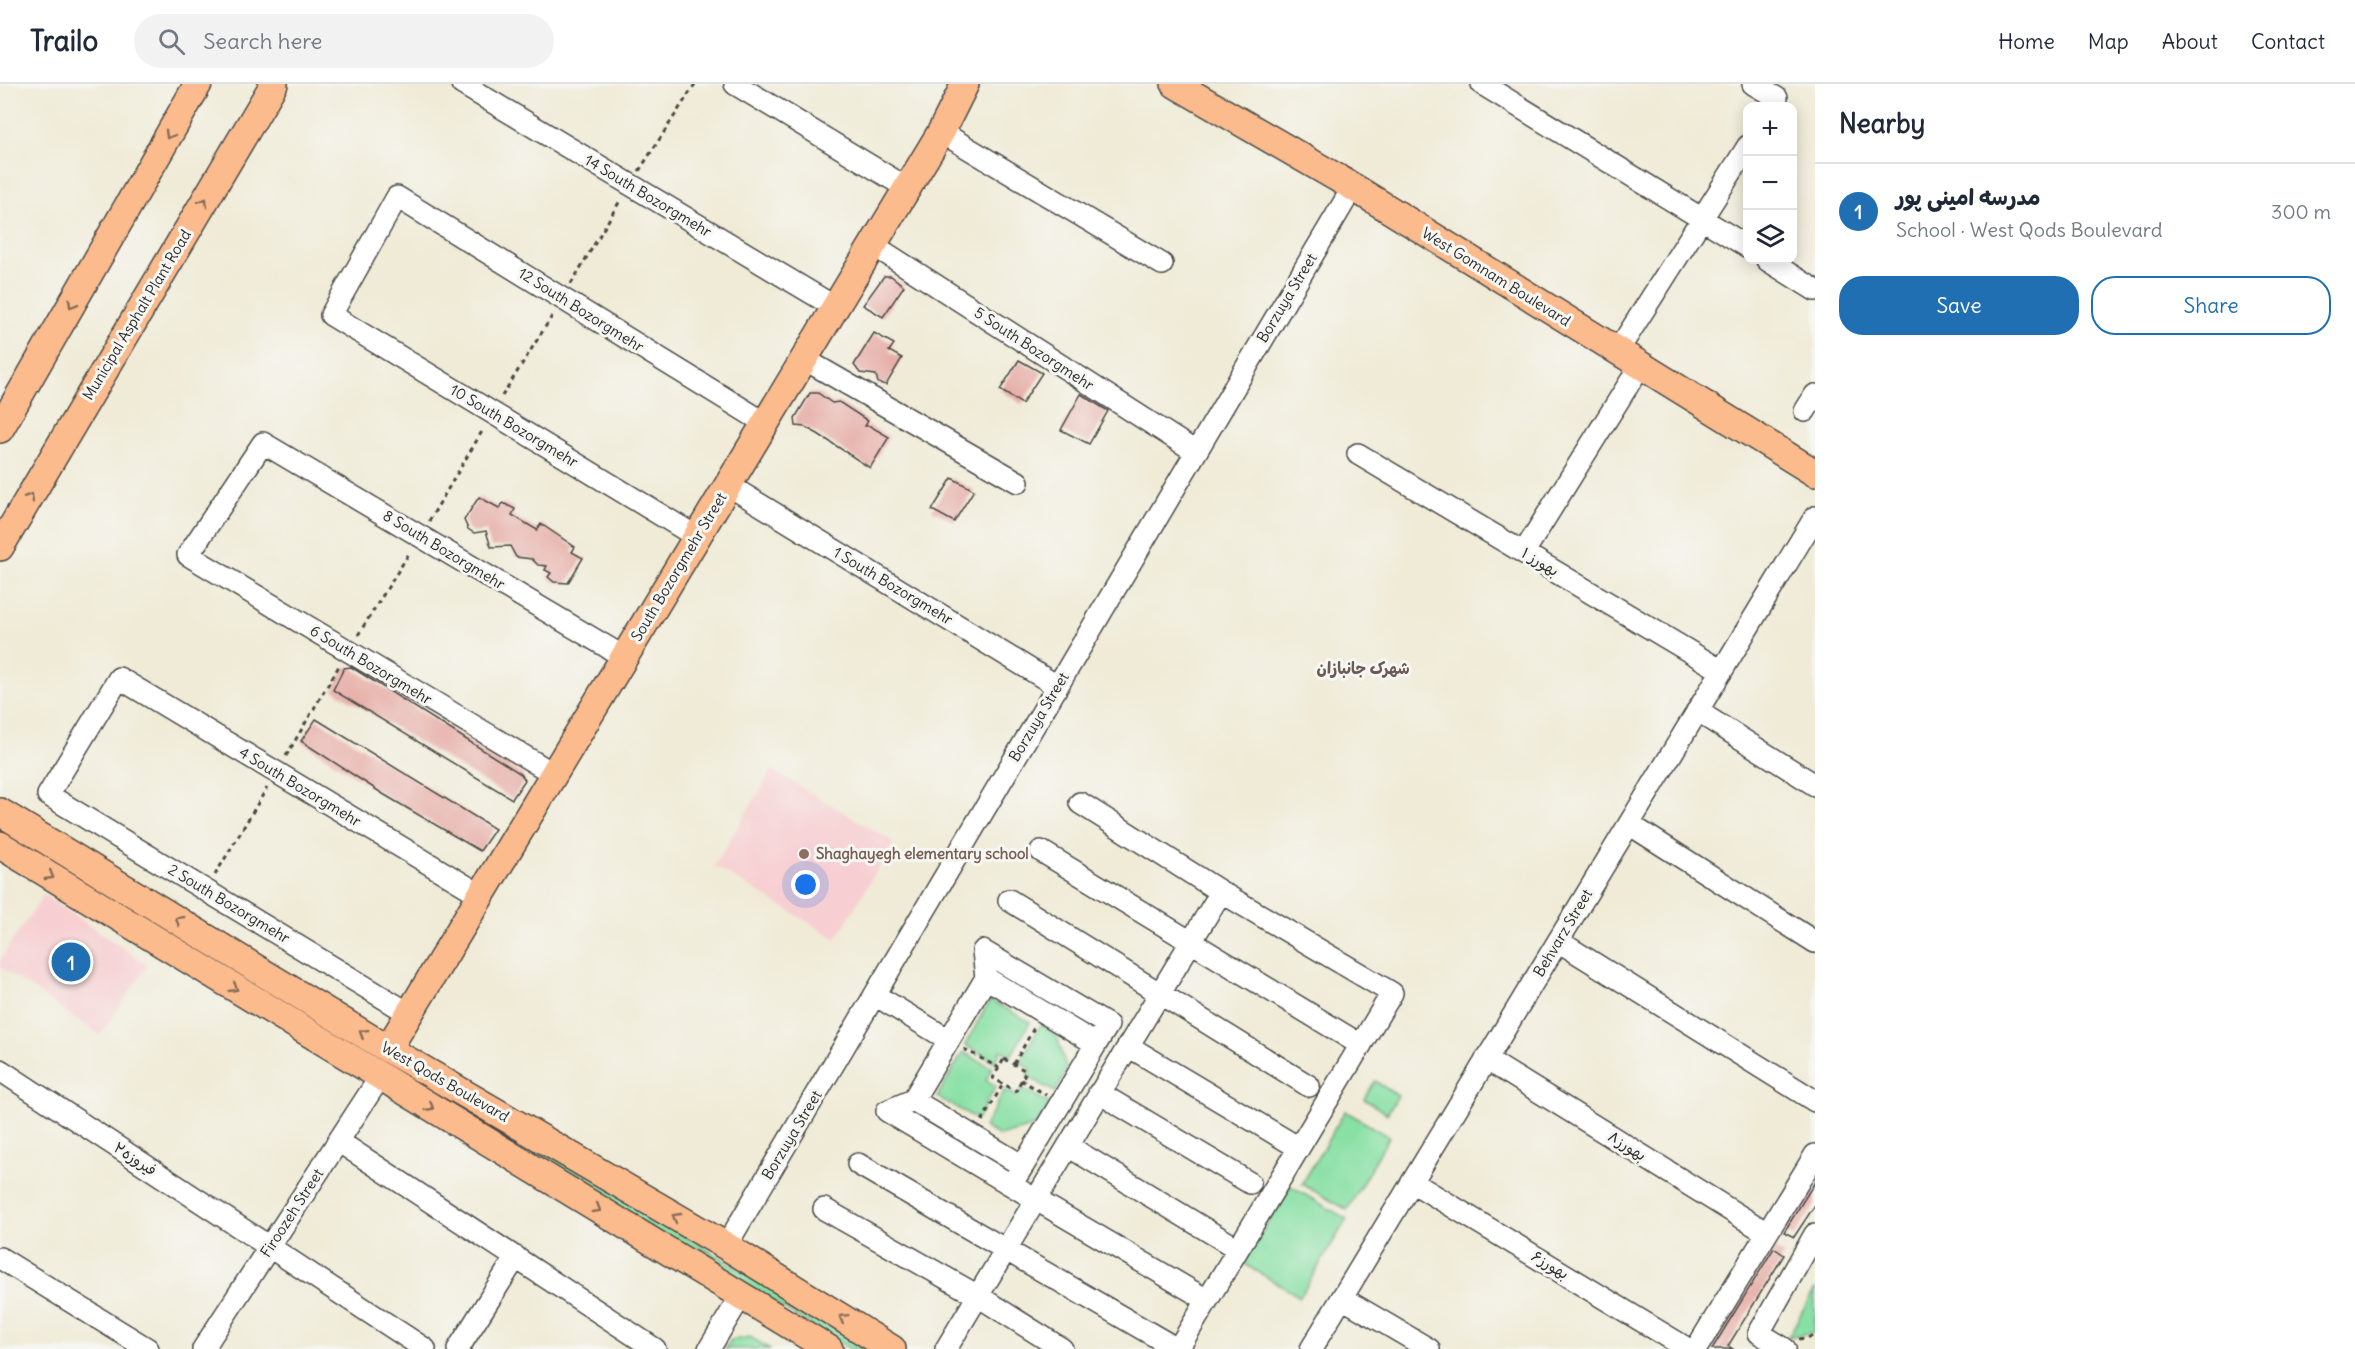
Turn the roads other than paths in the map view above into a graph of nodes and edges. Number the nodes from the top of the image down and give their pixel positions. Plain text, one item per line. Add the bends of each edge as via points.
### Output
1 (198, 84) edge
2 (274, 84) edge
3 (462, 84) edge
4 (735, 84) edge
5 (965, 84) edge
6 (1175, 84) edge
7 (1482, 84) edge
8 (1754, 84) edge
9 (1778, 96) edge
10 (941, 132) junction
11 (1743, 155) edge
12 (1353, 187) junction
13 (907, 188) junction
14 (1703, 219) junction
15 (1743, 244) edge
16 (873, 245) junction
17 (1162, 264) dead end
18 (1773, 264) edge
19 (1815, 290) edge
20 (835, 308) junction
21 (331, 315) joint
22 (1617, 352) junction
23 (804, 359) junction
24 (1640, 366) junction
25 (765, 423) junction
26 (0, 429) edge
27 (1196, 452) junction
28 (1358, 454) dead end
29 (1815, 473) edge
30 (1017, 482) dead end
31 (728, 485) junction
32 (1815, 517) edge
33 (697, 537) junction
34 (0, 547) edge
35 (1524, 552) junction
36 (188, 555) joint
37 (624, 657) junction
38 (1722, 671) junction
39 (1058, 686) junction
40 (1697, 711) junction
41 (554, 774) junction
42 (1815, 785) edge
43 (48, 795) joint
44 (1080, 803) dead end
45 (0, 812) edge
46 (1629, 824) junction
47 (0, 845) edge
48 (1041, 850) dead end
49 (1221, 892) junction
50 (481, 895) junction
51 (1009, 900) dead end
52 (1558, 941) junction
53 (1191, 942) junction
54 (1815, 942) edge
55 (219, 945) junction
56 (203, 969) junction
57 (986, 978) junction
58 (1160, 993) junction
59 (875, 995) junction
60 (410, 1014) junction
61 (949, 1040) junction
62 (1096, 1044) junction
63 (1361, 1045) junction
64 (1128, 1046) junction
65 (388, 1049) junction
66 (1486, 1059) junction
67 (0, 1070) edge
68 (380, 1077) junction
69 (1309, 1086) dead end
70 (1100, 1093) junction
71 (913, 1100) junction
72 (1815, 1101) edge
73 (338, 1141) junction
74 (1068, 1146) junction
75 (1299, 1148) junction
76 (1815, 1155) edge
77 (858, 1164) dead end
78 (1023, 1166) junction
79 (1412, 1182) junction
80 (1250, 1183) dead end
81 (1011, 1185) junction
82 (1036, 1199) junction
83 (824, 1209) dead end
84 (1767, 1233) junction
85 (1815, 1234) edge
86 (726, 1246) junction
87 (269, 1248) junction
88 (1006, 1248) junction
89 (1239, 1249) junction
90 (516, 1257) junction
91 (0, 1258) edge
92 (741, 1296) junction
93 (978, 1296) junction
94 (1342, 1298) junction
95 (1207, 1300) junction
96 (148, 1349) edge
97 (203, 1349) edge
98 (425, 1349) edge
99 (458, 1349) edge
100 (655, 1349) edge
101 (708, 1349) edge
102 (829, 1349) edge
103 (892, 1349) edge
104 (946, 1349) edge
105 (1062, 1349) edge
106 (1178, 1349) edge
107 (1311, 1349) edge
108 (1429, 1349) edge
109 (1688, 1349) edge
110 (1696, 1349) edge
111 (1785, 1349) edge

1 -> 26 main road
34 -> 2 main road, Municipal Asphalt Plant Road
3 - 20 street, 14 South Bozorgmehr
4 - 13 street
5 - 10 main road, South Bozorgmehr Street
6 - 12 main road, West Gomnam Boulevard
7 - 14 street
8 - 9 street
10 - 13 main road, South Bozorgmehr Street
10 - 17 street
11 - 14 street
12 - 22 main road, West Gomnam Boulevard
12 - 27 street, Borzuya Street
13 - 16 main road, South Bozorgmehr Street
14 - 15 street
14 - 22 street
16 - 20 main road, South Bozorgmehr Street
16 - 27 street, 5 South Bozorgmehr
18 - 19 street
20 - 23 main road, South Bozorgmehr Street
21 - 25 street, 12 South Bozorgmehr via 398,197
21 - 33 street, 10 South Bozorgmehr
22 - 24 main road, West Gomnam Boulevard
23 - 25 main road, South Bozorgmehr Street
23 - 30 street
24 - 29 main road, West Gomnam Boulevard
24 - 35 street
25 - 31 main road, South Bozorgmehr Street
27 - 39 street, Borzuya Street
28 - 35 street, بهورز ۱
31 - 33 main road, South Bozorgmehr Street
31 - 39 street, 1 South Bozorgmehr
32 - 38 street, Behvarz Street
33 - 37 main road, South Bozorgmehr Street
35 - 38 street, بهورز ۱
36 - 37 street, 8 South Bozorgmehr via 263,443
36 - 41 street, 6 South Bozorgmehr
37 - 41 main road, South Bozorgmehr Street
38 - 40 street, Behvarz Street
39 - 59 street, Borzuya Street
40 - 42 street
40 - 46 street, Behvarz Street
41 - 50 main road, South Bozorgmehr Street
43 - 50 street, 4 South Bozorgmehr via 119,678
43 - 60 street, 2 South Bozorgmehr
44 - 49 street
55 -> 45 main road, West Qods Boulevard
46 - 52 street, Behvarz Street
46 - 54 street
47 -> 56 main road, West Qods Boulevard
48 - 53 street
49 - 53 street
49 - 63 street via 1392,993
50 - 60 main road, South Bozorgmehr Street
51 - 58 street
52 - 66 street, Behvarz Street
52 - 72 street
53 - 58 street
53 - 63 street
55 - 56 main road
65 -> 55 main road, West Qods Boulevard
56 -> 68 main road, West Qods Boulevard
57 - 61 street
57 - 62 street
57 - 62 street via 983,951 1108,1025
58 - 64 street
58 - 69 street
59 - 61 street
59 - 86 street, Borzuya Street
60 - 65 main road, South Bozorgmehr Street
61 - 71 street
62 - 78 street
63 - 75 street
64 - 70 street
64 - 75 street
86 -> 65 main road, West Qods Boulevard
66 - 79 street, Behvarz Street
66 - 84 street, بهورز۸
67 - 87 street, فیروزه۲
68 - 73 street, Firoozeh Street
68 -> 92 main road, West Qods Boulevard
70 - 74 street
70 - 80 street
71 - 78 street
71 - 81 street via 887,1112
73 - 87 street, Firoozeh Street
73 - 90 street
74 - 82 street
74 - 89 street
75 - 89 street
76 - 84 street
77 - 88 street
78 - 81 street
79 - 94 street, Behvarz Street
79 - 109 street, بهورز۶
81 - 82 street
82 - 88 street
82 - 95 street
83 - 93 street
84 - 110 street
85 - 111 street via 1759,1333
103 -> 86 main road, West Qods Boulevard
87 - 97 street, Firoozeh Street
87 - 98 street, فیروزه۲
88 - 93 street
88 - 106 street
89 - 95 street
90 - 99 street
90 - 100 street
91 - 96 street
92 - 101 street
92 - 102 main road, West Qods Boulevard
93 - 104 street
93 - 105 street
94 - 107 street, Behvarz Street
94 - 108 street
95 - 106 street

